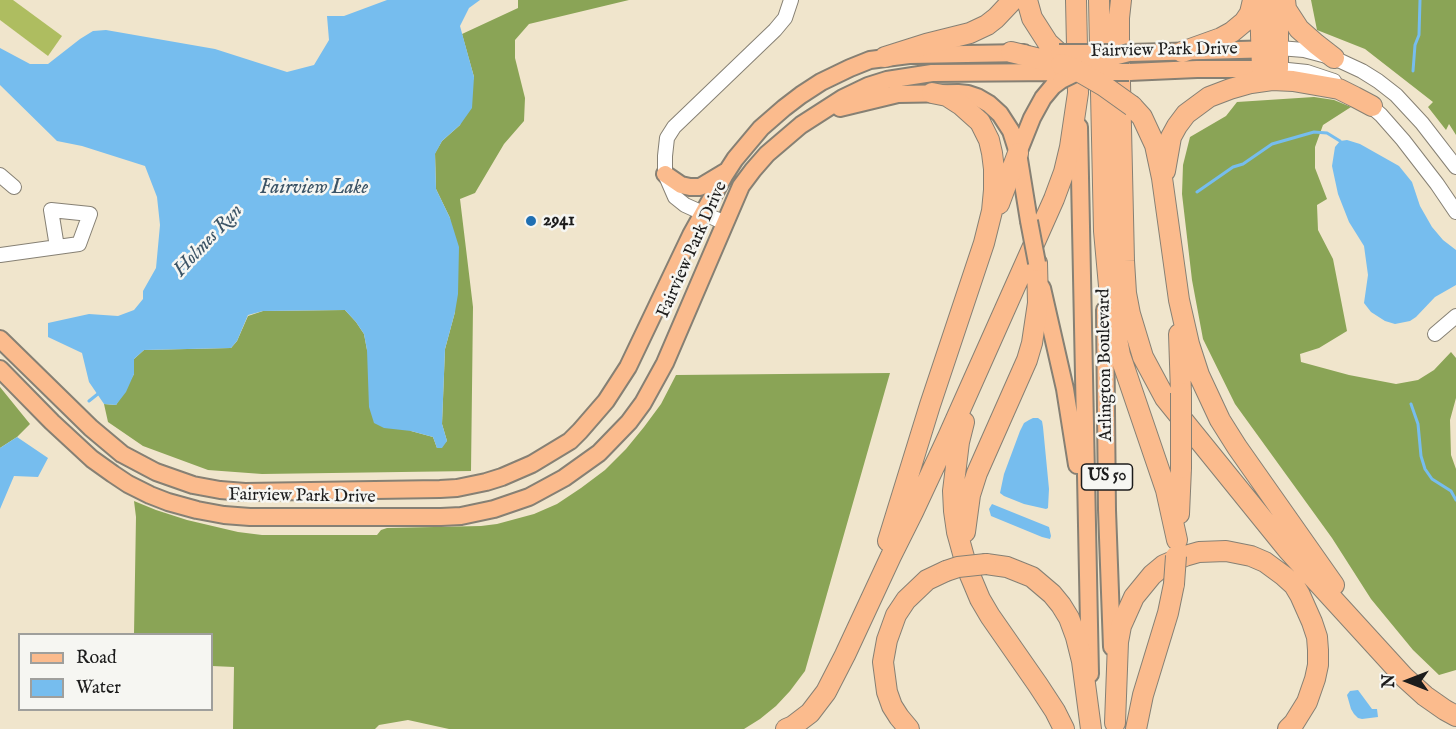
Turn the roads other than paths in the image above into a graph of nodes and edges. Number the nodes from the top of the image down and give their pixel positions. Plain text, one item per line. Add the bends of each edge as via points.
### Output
1 (791, 0) edge
2 (1014, 0) edge
3 (1027, 0) edge
4 (1076, 0) edge
5 (1099, 0) edge
6 (1106, 0) edge
7 (1121, 0) edge
8 (1253, 0) edge
9 (1260, 0) edge
10 (1278, 0) edge
11 (1285, 0) edge
12 (1100, 39) junction
13 (1270, 49) junction
14 (1011, 52) joint
15 (1182, 52) junction
16 (1129, 53) junction
17 (885, 57) junction
18 (1334, 58) junction
19 (1064, 68) junction
20 (1270, 69) junction
21 (932, 93) junction
22 (1078, 93) junction
23 (1372, 106) junction
24 (819, 114) junction
25 (1018, 153) junction
26 (1456, 167) edge
27 (728, 170) junction
28 (664, 174) junction
29 (0, 175) edge
30 (14, 187) dead end
31 (1165, 198) junction
32 (1456, 212) edge
33 (703, 213) junction
34 (725, 223) junction
35 (1104, 231) junction
36 (984, 243) junction
37 (57, 247) dead end
38 (0, 255) edge
39 (1037, 263) junction
40 (1176, 280) junction
41 (1456, 316) edge
42 (1435, 334) dead end
43 (0, 339) edge
44 (0, 369) edge
45 (976, 373) junction
46 (1177, 540) junction
47 (1087, 555) junction
48 (977, 566) junction
49 (861, 622) junction
50 (1382, 653) junction
51 (1456, 716) edge
52 (1115, 726) edge
53 (786, 729) edge
54 (909, 729) edge
55 (1064, 729) edge
56 (1091, 729) edge
57 (1136, 729) edge
58 (1288, 729) edge

1 - 28 street via 785,18 775,30 674,127 667,138
2 - 17 highway via 987,25 970,33
3 - 19 highway via 1032,18
4 - 22 highway, Arlington Boulevard / US 50
5 - 12 highway, Arlington Boulevard / US 50
6 - 12 highway
7 - 50 highway via 1124,261 1130,314 1143,357 1165,398 1204,447 1288,550
8 - 15 highway via 1250,13 1232,32
9 - 13 highway
10 - 13 highway
11 - 18 highway via 1286,9 1299,29
12 - 35 highway, Arlington Boulevard / US 50
13 - 15 main road, Fairview Park Drive
13 - 18 street, Fairview Park Drive via 1304,50
13 - 20 highway
14 - 17 main road, Fairview Park Drive
14 - 19 highway
15 - 16 main road, Fairview Park Drive
16 - 19 main road, Fairview Park Drive, bridge
16 - 19 main road, bridge
17 - 27 main road, Fairview Park Drive via 850,68 801,95 766,122
18 - 26 street, Fairview Park Drive via 1362,71 1396,95
19 - 20 main road, Fairview Park Drive, bridge via 1129,72
19 - 24 main road, Fairview Park Drive via 909,75 868,86
19 - 25 main road via 1032,118
19 - 31 highway, bridge via 1104,86 1142,117 1155,145
20 - 23 street, Fairview Park Drive via 1307,72 1330,79
21 - 24 main road via 886,96
21 - 25 main road via 968,94 989,104 1006,122
21 - 36 highway via 947,96 973,114 989,140 994,190
22 - 45 highway via 1064,172
22 - 47 main road, Arlington Boulevard / US 50
23 - 31 highway via 1339,89 1293,81 1251,83 1209,97 1186,114 1171,137 1165,167
23 - 32 street, Fairview Park Drive via 1403,140
24 - 34 main road, Fairview Park Drive via 786,136 760,162 741,186
25 - 36 highway
25 - 39 main road, bridge
27 - 28 main road via 700,187 681,185
27 - 33 main road, Fairview Park Drive
28 - 33 street via 675,197
29 - 30 street
31 - 40 highway
33 - 34 street
33 - 43 main road, Fairview Park Drive via 628,367 595,415 570,441 532,464 465,486 245,492 193,485 156,472 123,454
34 - 44 main road, Fairview Park Drive via 664,363 629,422 599,453 564,478 526,498 478,513 432,518 250,517 168,502 128,484 92,459
35 - 46 highway via 1120,356 1166,490
35 - 52 main road, Arlington Boulevard / US 50 via 1107,510
36 - 49 highway
37 - 38 street
39 - 47 main road via 1074,439
39 - 48 highway via 1038,303 1032,343 977,473 966,515 965,556
40 - 46 highway, bridge via 1181,393
40 - 50 highway via 1192,354 1220,420
41 - 42 street
45 - 48 highway via 959,442 953,491 957,532
45 - 49 highway
46 - 57 highway, bridge via 1168,613
47 - 56 main road, Arlington Boulevard / US 50
48 - 54 highway, bridge via 946,570 927,580 896,615 883,662 892,706
48 - 55 highway via 980,599
48 - 56 highway via 1007,567 1032,577 1052,594 1069,618 1082,661
49 - 53 highway via 825,692 810,713
50 - 51 highway via 1425,696
52 - 58 highway via 1118,642 1134,597 1164,565 1198,552 1226,551 1265,562 1284,576 1294,585 1312,622 1318,650 1315,679 1306,702

